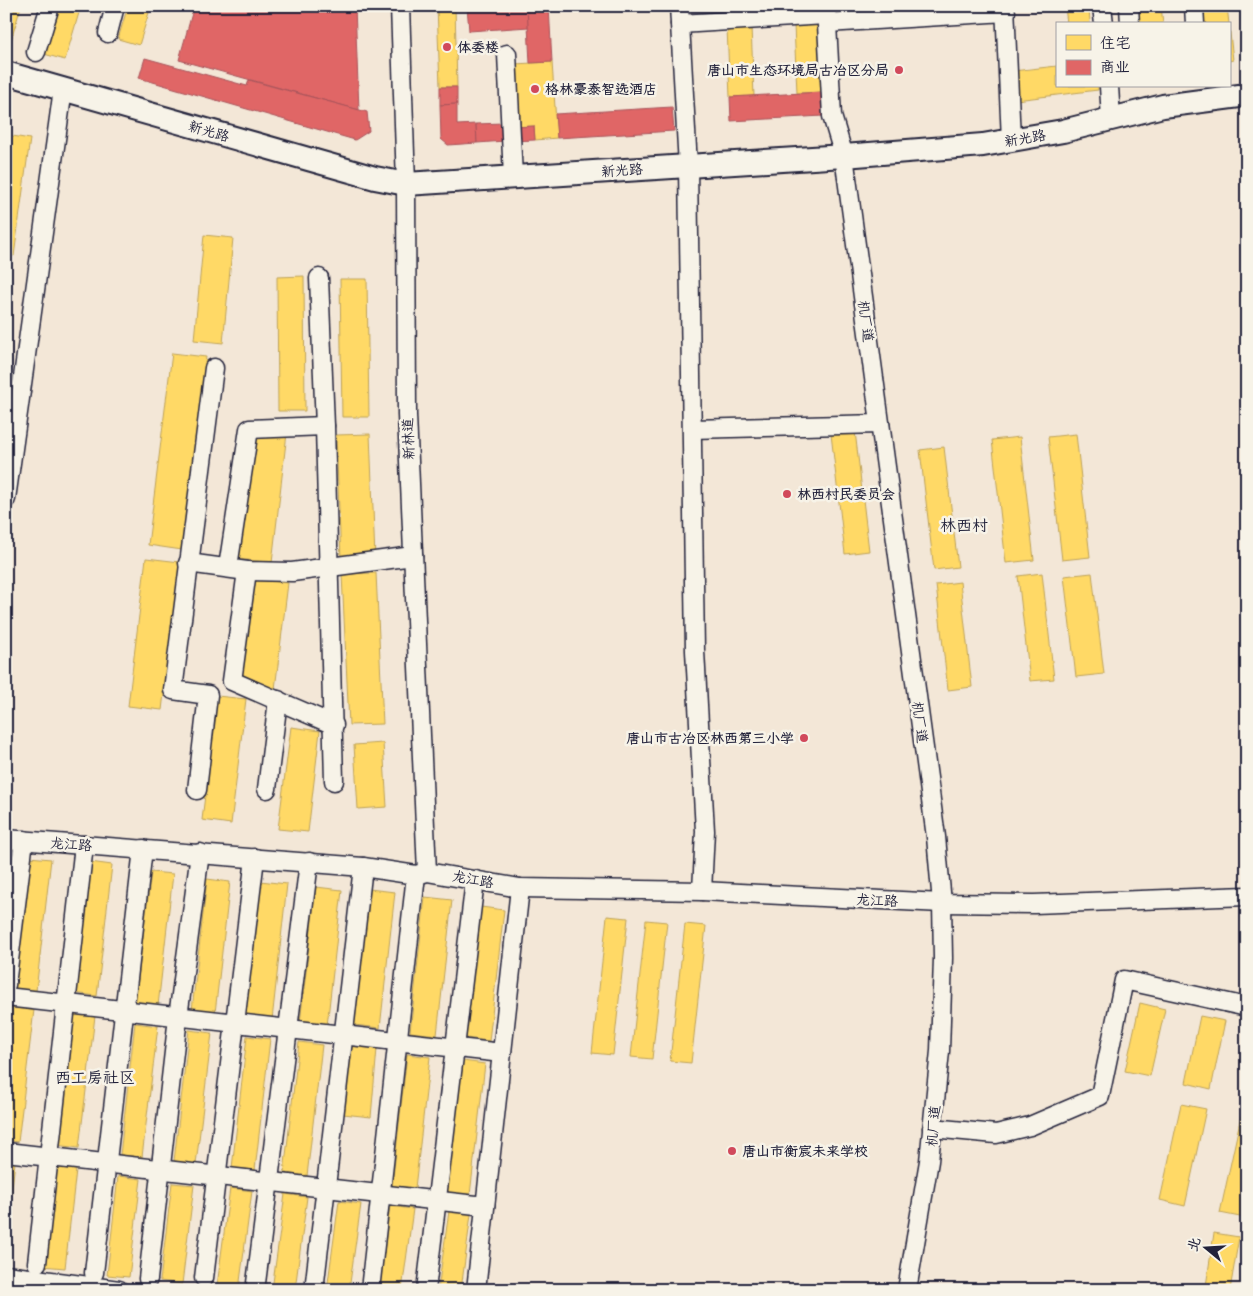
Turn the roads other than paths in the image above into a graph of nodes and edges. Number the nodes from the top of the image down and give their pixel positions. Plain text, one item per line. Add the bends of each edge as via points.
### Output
1 (50, 6) edge
2 (115, 6) edge
3 (400, 6) edge
4 (1102, 6) edge
5 (1129, 6) edge
6 (1194, 6) edge
7 (1006, 9) edge
8 (679, 15) edge
9 (826, 15) edge
10 (1104, 22) edge
11 (1130, 22) edge
12 (1195, 22) edge
13 (108, 33) dead end
14 (36, 52) dead end
15 (507, 54) dead end
16 (6, 73) edge
17 (1109, 88) edge
18 (63, 89) junction
19 (1247, 95) edge
20 (1111, 119) junction
21 (1011, 140) junction
22 (844, 156) junction
23 (688, 166) junction
24 (512, 177) junction
25 (406, 184) junction
26 (319, 278) dead end
27 (214, 368) dead end
28 (12, 415) edge
29 (880, 424) junction
30 (325, 426) junction
31 (692, 429) junction
32 (6, 499) edge
33 (413, 556) junction
34 (188, 563) junction
35 (228, 567) junction
36 (329, 567) junction
37 (247, 570) junction
38 (278, 700) junction
39 (334, 725) junction
40 (334, 781) dead end
41 (267, 789) dead end
42 (197, 790) dead end
43 (6, 839) edge
44 (24, 840) junction
45 (84, 844) junction
46 (143, 849) junction
47 (200, 853) junction
48 (255, 858) junction
49 (309, 862) junction
50 (363, 867) junction
51 (422, 873) junction
52 (475, 880) junction
53 (520, 888) junction
54 (702, 891) junction
55 (1247, 896) edge
56 (942, 903) junction
57 (6, 985) edge
58 (6, 997) edge
59 (66, 1004) junction
60 (1247, 1007) edge
61 (124, 1011) junction
62 (178, 1017) junction
63 (235, 1023) junction
64 (288, 1029) junction
65 (343, 1035) junction
66 (398, 1041) junction
67 (455, 1048) junction
68 (502, 1053) junction
69 (932, 1128) junction
70 (6, 1152) edge
71 (49, 1157) junction
72 (107, 1164) junction
73 (162, 1170) junction
74 (216, 1176) junction
75 (269, 1182) junction
76 (326, 1188) junction
77 (381, 1194) junction
78 (437, 1200) junction
79 (485, 1206) junction
80 (37, 1263) dead end
81 (94, 1273) dead end
82 (204, 1278) dead end
83 (148, 1279) dead end
84 (11, 1281) edge
85 (256, 1283) dead end
86 (70, 1286) edge
87 (119, 1290) edge
88 (314, 1290) edge
89 (370, 1290) edge
90 (426, 1290) edge
91 (476, 1290) edge
92 (907, 1290) edge

1 - 14 street
2 - 13 street
3 - 25 street, 新林道
4 - 10 street
5 - 11 street
6 - 12 street
7 - 9 street
7 - 21 street
8 - 9 street
8 - 23 street
9 - 22 street, 机厂道 via 832,116
15 - 24 street
16 - 18 main road, 新光路
17 - 20 street
18 - 25 main road, 新光路
18 - 28 street
19 - 20 main road, 新光路 via 1163,106
20 - 21 main road, 新光路 via 1063,132
21 - 22 main road, 新光路
22 - 23 main road, 新光路
22 - 29 street, 机厂道
23 - 24 main road, 新光路
23 - 31 street
24 - 25 main road, 新光路
25 - 33 street, 新林道 via 406,416
26 - 30 street
27 - 34 street
28 - 32 street
29 - 31 street
29 - 56 street, 机厂道 via 936,837
30 - 35 street via 249,429
30 - 36 street
31 - 54 street via 694,651 705,830
33 - 36 street
33 - 51 street, 新林道
34 - 35 street
34 - 42 street via 173,690 208,695
35 - 37 street
36 - 37 street via 292,572
36 - 39 street
37 - 38 street via 232,681
38 - 39 street
38 - 41 street
39 - 40 street
43 - 44 street, 龙江路
44 - 45 street, 龙江路
44 - 57 street
45 - 46 street, 龙江路
45 - 59 street
46 - 47 street, 龙江路
46 - 61 street
47 - 48 street, 龙江路
47 - 62 street
48 - 49 street, 龙江路
48 - 63 street
49 - 50 street, 龙江路
49 - 64 street
50 - 51 street, 龙江路
50 - 65 street
51 - 52 street, 龙江路
51 - 66 street, 新林道
52 - 53 street, 龙江路
52 - 67 street
53 - 54 street, 龙江路
53 - 68 street
54 - 56 street, 龙江路
55 - 56 street, 龙江路 via 1034,904
56 - 69 street, 机厂道 via 940,1042
58 - 59 street
59 - 61 street
59 - 71 street
60 - 69 street via 1124,980 1100,1096 1030,1126 996,1134
61 - 62 street
61 - 72 street
62 - 63 street
62 - 73 street
63 - 64 street
63 - 74 street
64 - 65 street
64 - 75 street
65 - 66 street
65 - 76 street
66 - 67 street
66 - 77 street, 新林道
67 - 68 street
67 - 78 street
68 - 79 street
69 - 92 street, 机厂道 via 930,1161
70 - 71 street
71 - 72 street
71 - 80 street
72 - 73 street
72 - 81 street
73 - 74 street
73 - 83 street
74 - 75 street
74 - 82 street
75 - 76 street
75 - 85 street
76 - 77 street
76 - 88 street
77 - 78 street
77 - 89 street, 新林道
78 - 79 street
78 - 90 street
79 - 91 street
84 - 86 street
86 - 87 street

